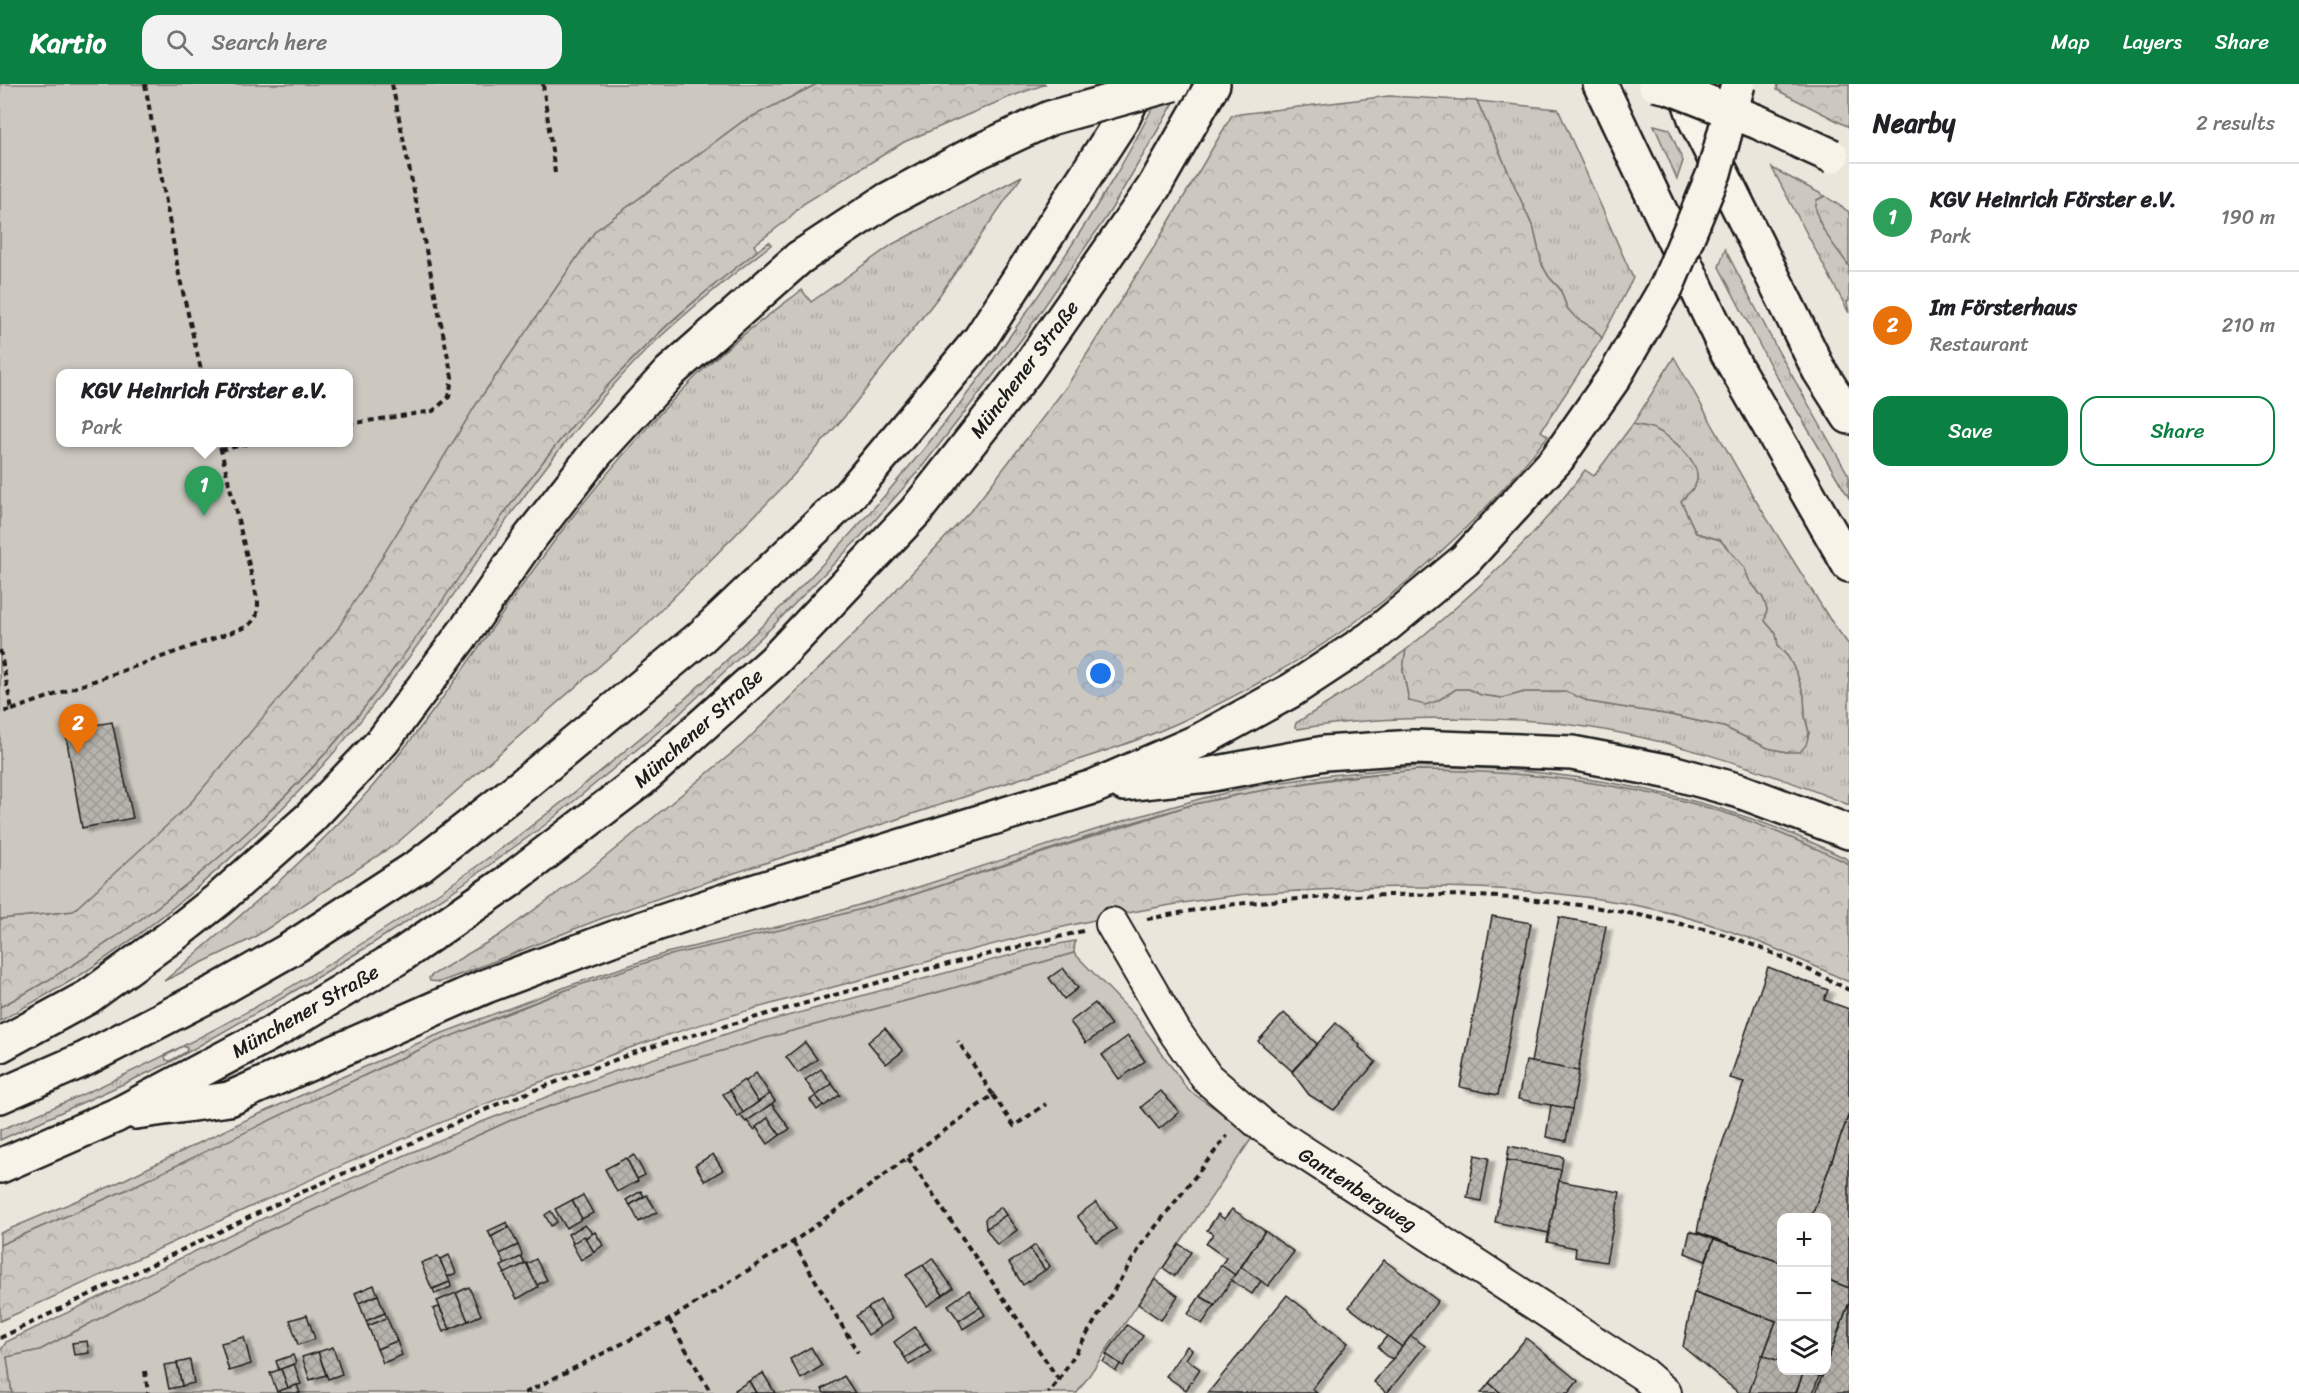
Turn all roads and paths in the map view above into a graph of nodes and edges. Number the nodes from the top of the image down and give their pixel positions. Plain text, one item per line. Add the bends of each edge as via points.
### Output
1 (145, 84) edge
2 (392, 84) edge
3 (543, 84) edge
4 (1129, 84) edge
5 (1139, 84) edge
6 (1173, 84) edge
7 (1213, 84) edge
8 (1600, 84) edge
9 (1654, 84) edge
10 (1683, 84) edge
11 (1738, 84) edge
12 (1123, 118) junction
13 (1849, 166) edge
14 (555, 173) dead end
15 (201, 369) edge
16 (1849, 417) edge
17 (353, 423) edge
18 (220, 447) edge
19 (234, 447) edge
20 (221, 450) junction
21 (1849, 565) edge
22 (0, 650) edge
23 (12, 710) junction
24 (0, 712) edge
25 (1093, 787) junction
26 (1849, 832) edge
27 (1112, 924) junction
28 (1849, 990) edge
29 (958, 1041) dead end
30 (0, 1045) edge
31 (993, 1095) junction
32 (0, 1096) edge
33 (1046, 1104) dead end
34 (1246, 1112) junction
35 (117, 1115) junction
36 (908, 1158) junction
37 (0, 1166) edge
38 (793, 1242) junction
39 (669, 1320) junction
40 (0, 1338) edge
41 (858, 1353) dead end
42 (145, 1371) dead end
43 (1059, 1380) junction
44 (148, 1393) edge
45 (525, 1393) edge
46 (711, 1393) edge
47 (1048, 1393) edge
48 (1665, 1393) edge

1 - 15 path via 178,275
2 - 17 path via 452,378 449,397 433,411
3 - 14 path
4 - 12 highway
5 - 12 highway
6 - 30 highway, bridge via 1050,118 887,200 799,258 669,372 596,453 383,741 310,818 219,899 88,997
7 - 35 highway, Münchener Straße via 1154,187 1026,371 915,512 773,662 640,781 509,881 397,958 277,1030
8 - 21 highway via 1727,352
9 - 13 highway, bridge via 1758,122
10 - 16 highway via 1696,121 1819,370
11 - 25 highway, bridge via 1714,173 1667,286 1613,379 1557,459 1465,560 1371,638 1292,690 1209,735
12 - 32 highway via 980,339 847,498 701,638 515,791 402,877 289,950 214,992 85,1059
18 - 20 path
19 - 20 path
20 - 23 path via 258,603 254,622
22 - 23 path
23 - 24 path
25 - 26 highway via 1207,775 1325,753 1414,747 1510,749 1572,753 1671,772 1740,791
25 - 35 highway via 617,937 486,986 229,1099
27 - 28 path via 1234,904 1438,894 1491,896 1605,907 1714,932 1765,950
27 - 34 street, Gantenbergweg via 1200,1069
27 - 40 path via 912,973 644,1049 498,1104 289,1198
29 - 31 path
31 - 33 path via 1014,1126
31 - 36 path
34 - 43 path via 1142,1244
34 - 48 street, Gantenbergweg via 1292,1146 1643,1374
35 - 37 highway, Münchener Straße
36 - 38 path
36 - 43 path
38 - 39 path
38 - 41 path
39 - 45 path
39 - 46 path
42 - 44 path
43 - 47 path

